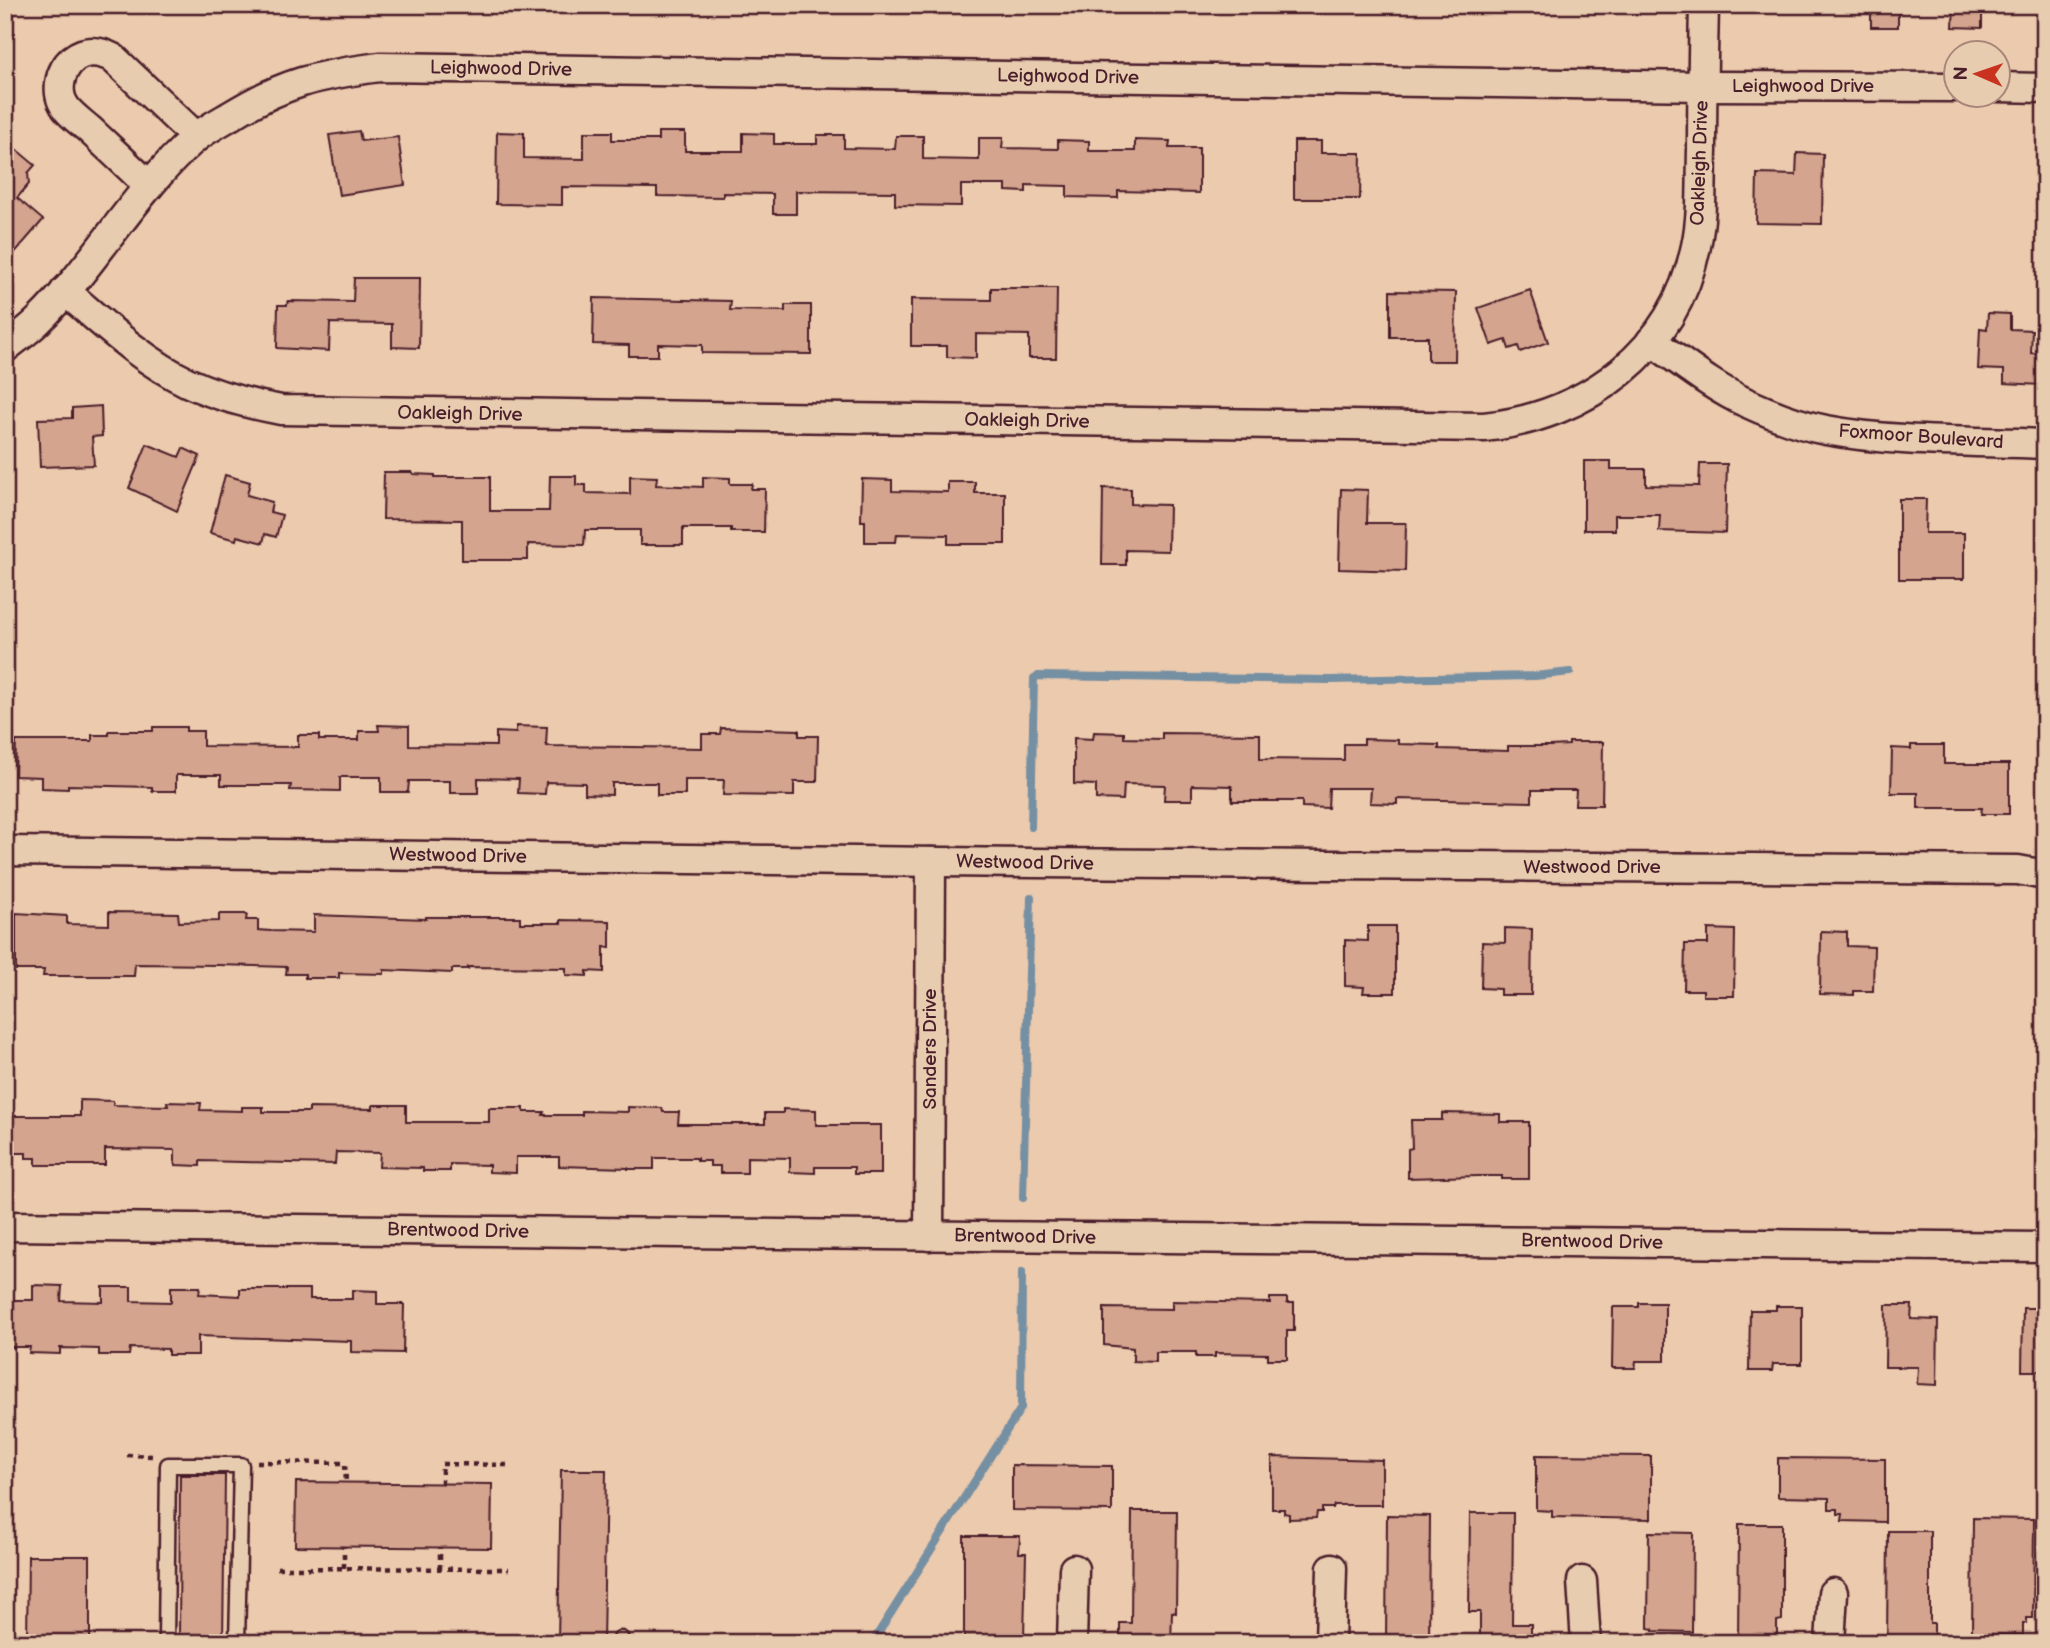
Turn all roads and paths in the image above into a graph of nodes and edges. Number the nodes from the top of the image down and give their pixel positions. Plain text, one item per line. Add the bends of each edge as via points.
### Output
1 (1704, 5) edge
2 (1703, 86) junction
3 (1941, 87) edge
4 (2011, 87) edge
5 (2045, 88) edge
6 (197, 137) junction
7 (149, 186) junction
8 (65, 291) junction
9 (1651, 341) junction
10 (5, 348) edge
11 (2045, 444) edge
12 (5, 851) edge
13 (931, 862) junction
14 (2045, 875) edge
15 (5, 1226) edge
16 (929, 1236) junction
17 (2045, 1247) edge
18 (251, 1461) dead end
19 (510, 1465) dead end
20 (346, 1483) dead end
21 (442, 1484) dead end
22 (344, 1547) dead end
23 (440, 1548) dead end
24 (277, 1568) dead end
25 (344, 1568) junction
26 (1332, 1568) dead end
27 (440, 1569) junction
28 (509, 1569) dead end
29 (1074, 1569) dead end
30 (1582, 1581) dead end
31 (1833, 1592) dead end
32 (166, 1643) edge
33 (237, 1643) edge
34 (1072, 1643) edge
35 (1330, 1643) edge
36 (1586, 1643) edge
37 (1830, 1643) edge

1 - 2 street, Oakleigh Drive
2 - 3 street, Leighwood Drive
2 - 6 street, Leighwood Drive via 380,68 332,73 296,83 260,97
2 - 9 street, Oakleigh Drive via 1696,246 1680,294
4 - 5 street
6 - 7 street, Leighwood Drive
6 - 7 street via 113,58 90,51 69,62 60,84 65,107
7 - 8 street, Leighwood Drive
8 - 9 street, Oakleigh Drive via 134,349 187,383 262,406 331,412 1484,428 1521,422 1575,403 1618,375
8 - 10 street, Leighwood Drive
9 - 11 street, Foxmoor Boulevard via 1743,401 1825,430
12 - 13 street, Westwood Drive
13 - 14 street, Westwood Drive via 2007,870
13 - 16 street, Sanders Drive
15 - 16 street, Brentwood Drive
16 - 17 street, Brentwood Drive
18 - 20 path via 345,1463
19 - 21 path via 442,1464
22 - 25 path
23 - 27 path
24 - 25 path
25 - 27 path
26 - 35 street
27 - 28 path
29 - 34 street
30 - 36 street
31 - 37 street
32 - 33 lane via 168,1465 241,1465

